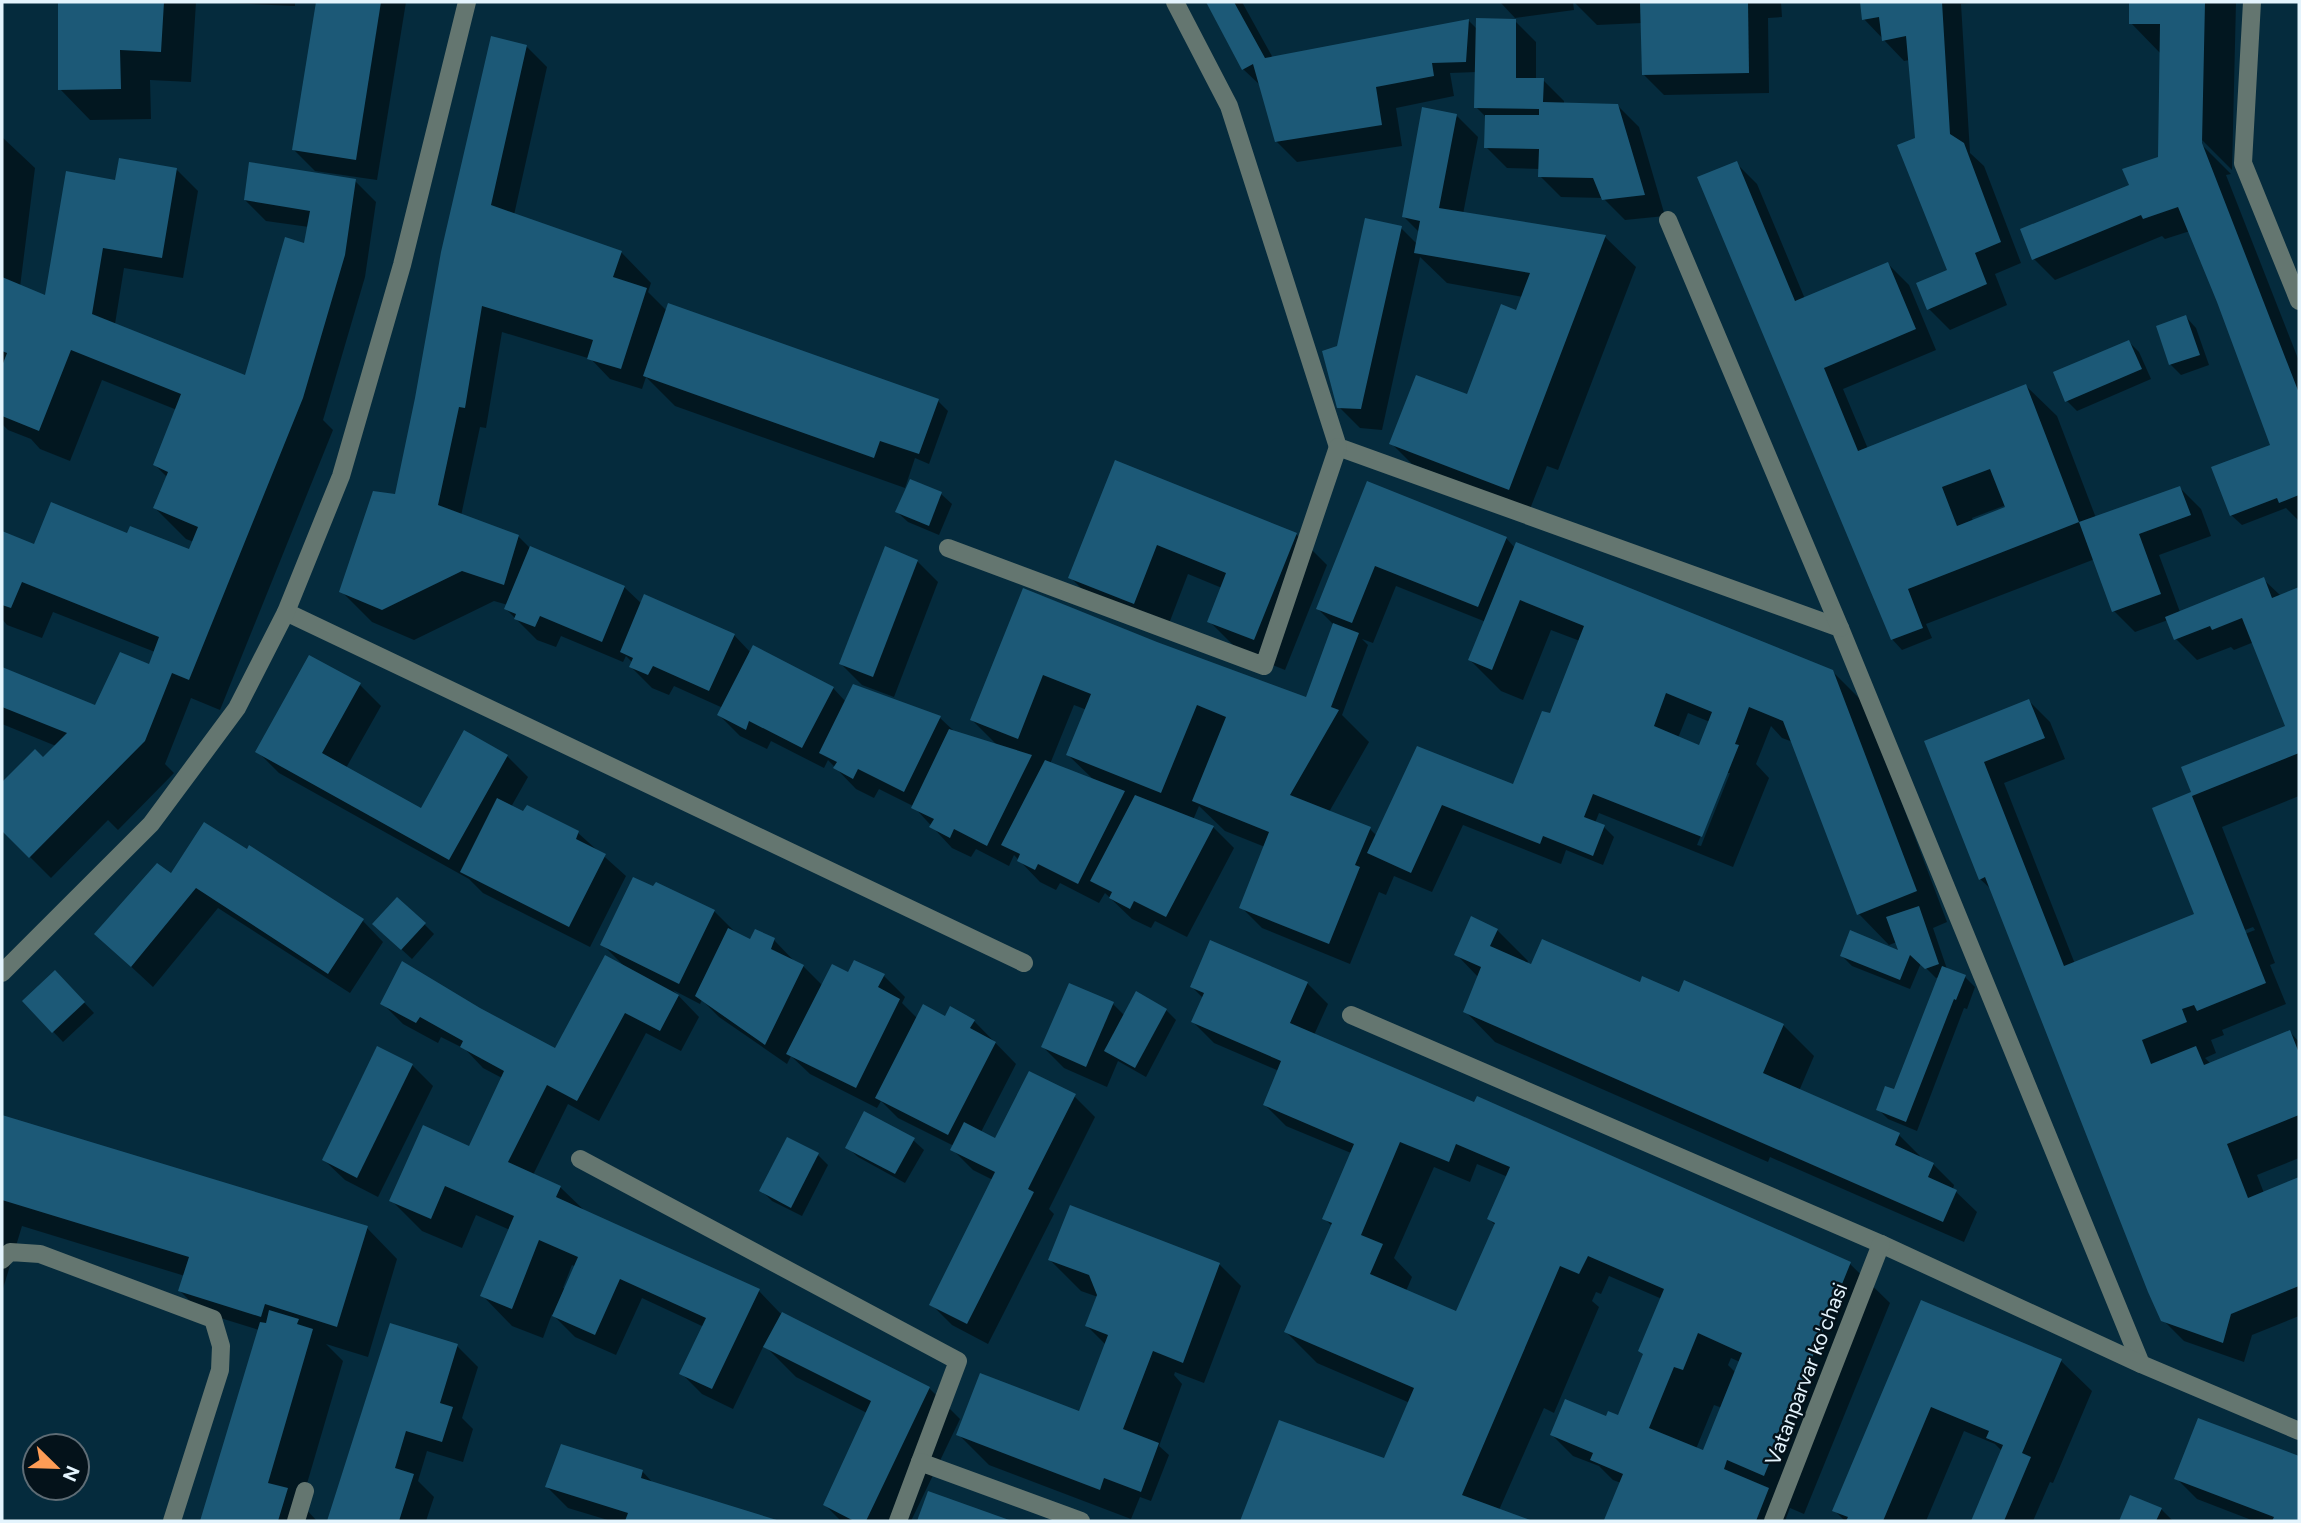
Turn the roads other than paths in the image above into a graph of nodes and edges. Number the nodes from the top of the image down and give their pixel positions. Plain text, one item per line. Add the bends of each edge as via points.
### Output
1 (467, 2) edge
2 (1175, 2) edge
3 (2252, 2) edge
4 (1668, 220) dead end
5 (2299, 301) edge
6 (1338, 447) junction
7 (948, 548) dead end
8 (286, 612) junction
9 (1840, 628) junction
10 (1024, 963) dead end
11 (2, 974) edge
12 (1351, 1015) dead end
13 (580, 1159) dead end
14 (1881, 1244) junction
15 (2, 1260) edge
16 (2141, 1364) junction
17 (2299, 1431) edge
18 (920, 1462) junction
19 (305, 1491) dead end
20 (172, 1521) edge
21 (296, 1521) edge
22 (898, 1521) edge
23 (1081, 1521) edge
24 (1773, 1521) edge

1 - 8 street via 401,265 341,477
2 - 6 street via 1229,106
3 - 5 street via 2243,163
4 - 9 street
6 - 7 street via 1264,666
6 - 9 street
8 - 10 street
8 - 11 street via 237,708 151,824
9 - 16 street
12 - 14 street
13 - 18 street via 958,1361
14 - 16 street
14 - 24 street, Vatanparvar ko'chasi
15 - 20 street via 10,1252 40,1254 213,1319 221,1346 220,1370
16 - 17 street
18 - 22 street
18 - 23 street
19 - 21 street

